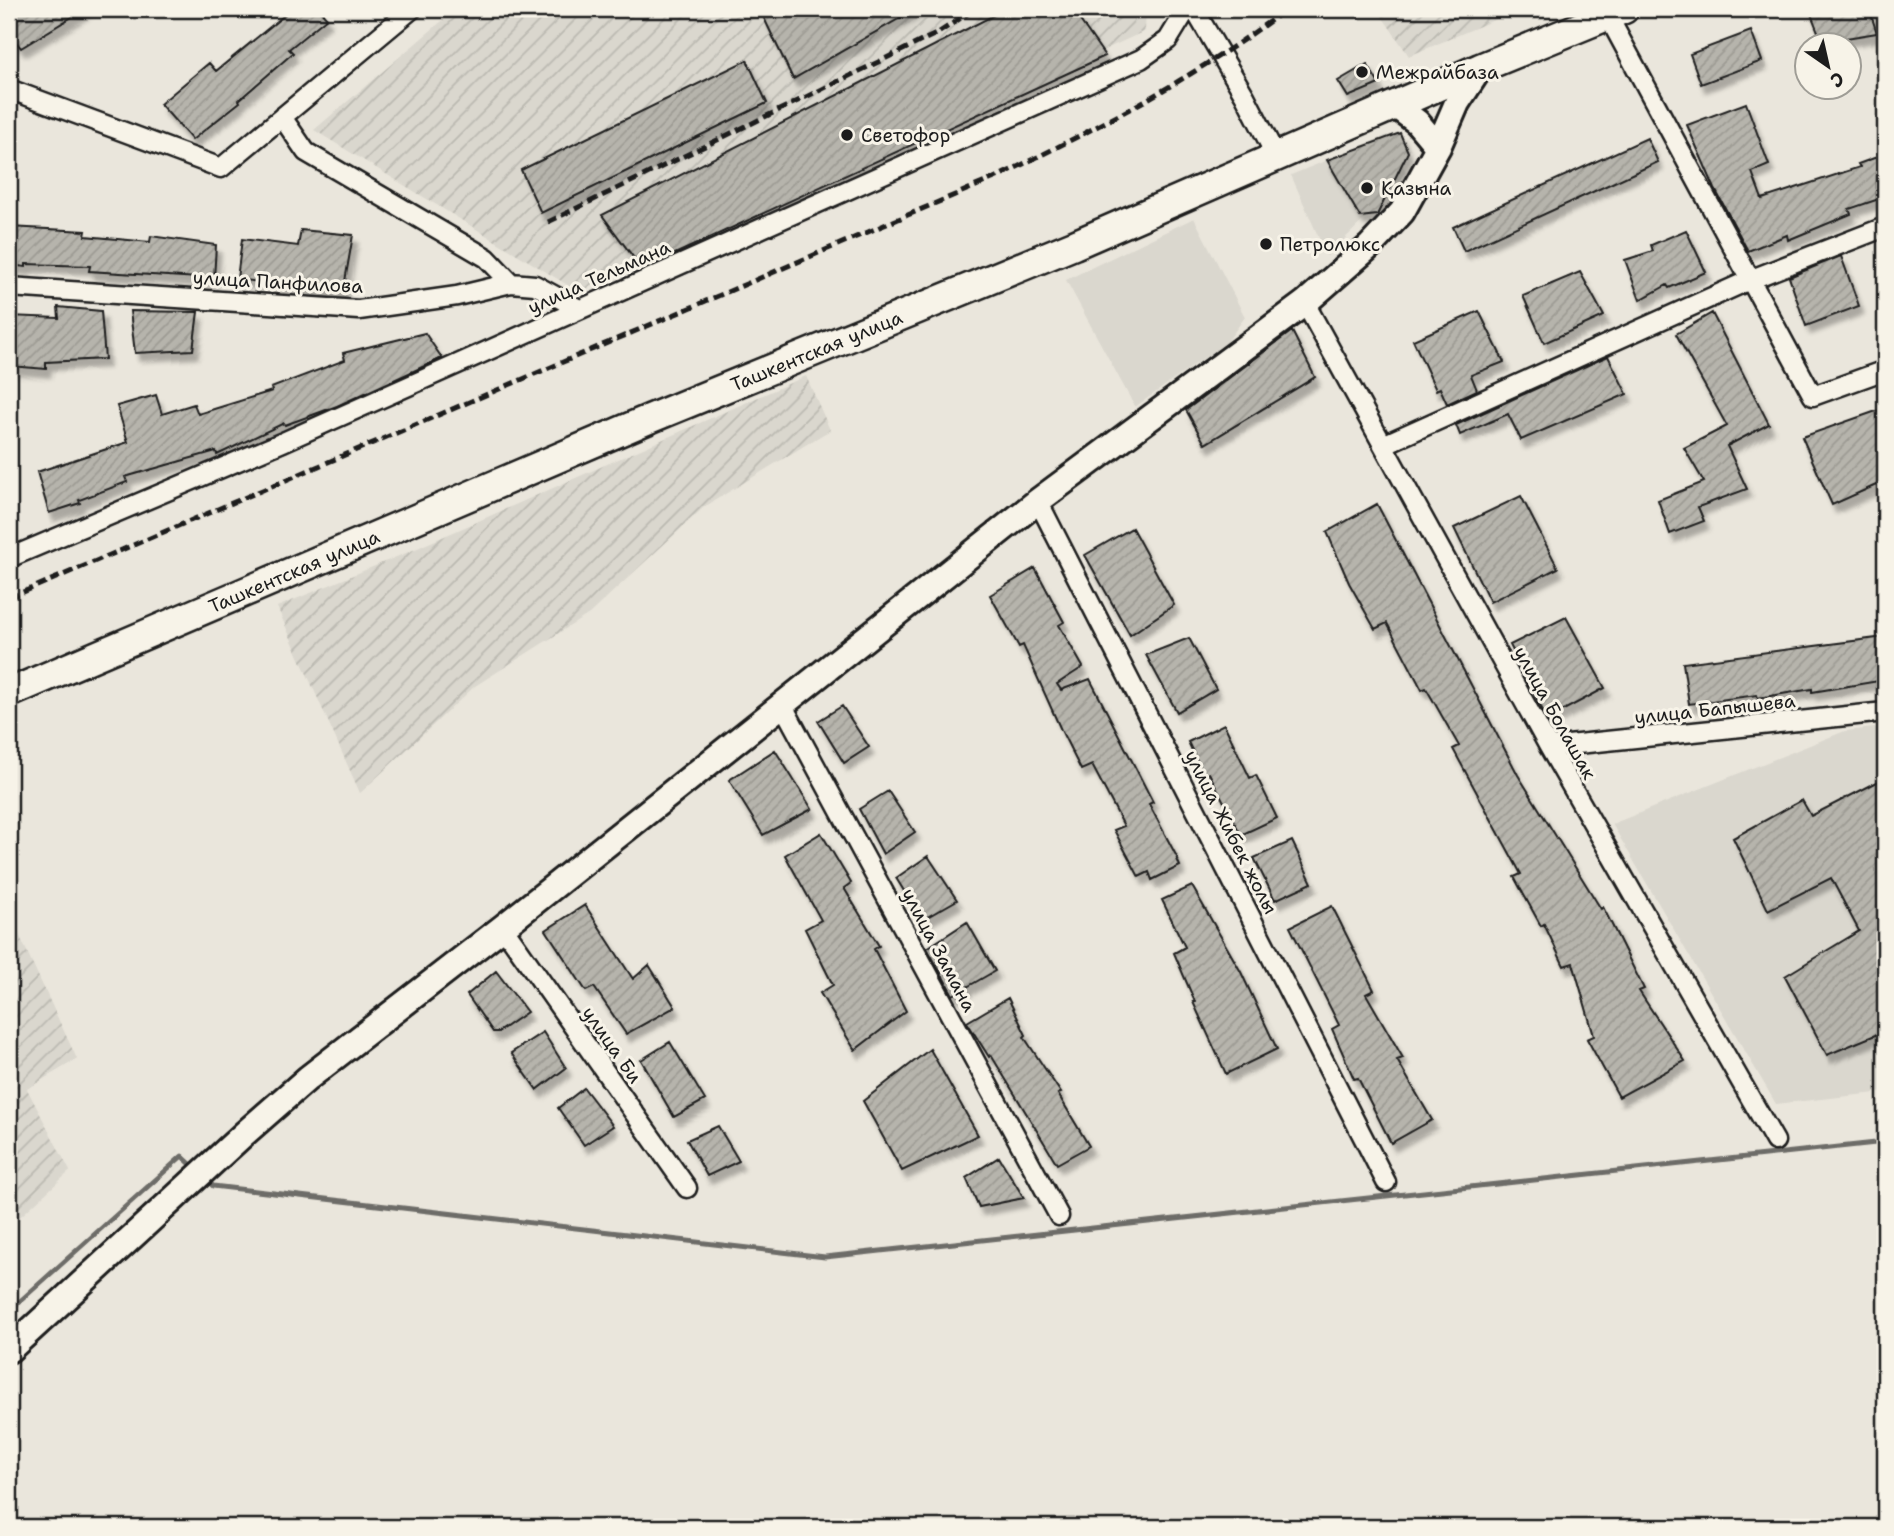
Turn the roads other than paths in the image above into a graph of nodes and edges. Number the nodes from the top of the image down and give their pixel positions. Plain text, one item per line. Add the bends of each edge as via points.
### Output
1 (412, 9) edge
2 (1187, 9) edge
3 (1194, 9) edge
4 (1616, 12) edge
5 (1480, 68) junction
6 (9, 89) edge
7 (1396, 106) junction
8 (282, 117) junction
9 (1438, 148) junction
10 (1276, 156) junction
11 (1885, 227) edge
12 (1752, 279) junction
13 (511, 283) junction
14 (9, 287) edge
15 (1305, 303) junction
16 (579, 309) junction
17 (1885, 370) edge
18 (1383, 445) junction
19 (1038, 501) junction
20 (9, 558) edge
21 (9, 693) edge
22 (782, 704) junction
23 (1885, 712) edge
24 (1549, 747) junction
25 (503, 927) junction
26 (1775, 1141) dead end
27 (1387, 1182) dead end
28 (687, 1188) dead end
29 (1059, 1216) dead end
30 (9, 1350) edge

1 - 8 street
2 - 16 street, улица Тельмана via 1168,40 1141,59
3 - 10 street
4 - 5 main road, Ташкентская улица
4 - 12 street
5 - 7 main road, Ташкентская улица
5 - 9 main road via 1457,103
6 - 8 street via 221,168
7 - 9 main road via 1417,122
7 - 10 main road, Ташкентская улица
8 - 13 street via 306,152 487,258
9 - 15 main road via 1402,212
10 - 21 main road, Ташкентская улица
11 - 12 street
12 - 17 street via 1813,396
12 - 18 street
13 - 14 street, улица Панфилова via 359,310
13 - 16 street, улица Панфилова via 535,285
15 - 18 street, улица Болашак
15 - 19 main road
16 - 20 street, улица Тельмана
18 - 24 street, улица Болашак
19 - 22 main road
19 - 27 street, улица Жибек жолы
22 - 25 main road
22 - 29 street, улица Замана
23 - 24 street, улица Бапышева
24 - 26 street, улица Болашак
25 - 28 street, улица Би
25 - 30 main road via 299,1086

